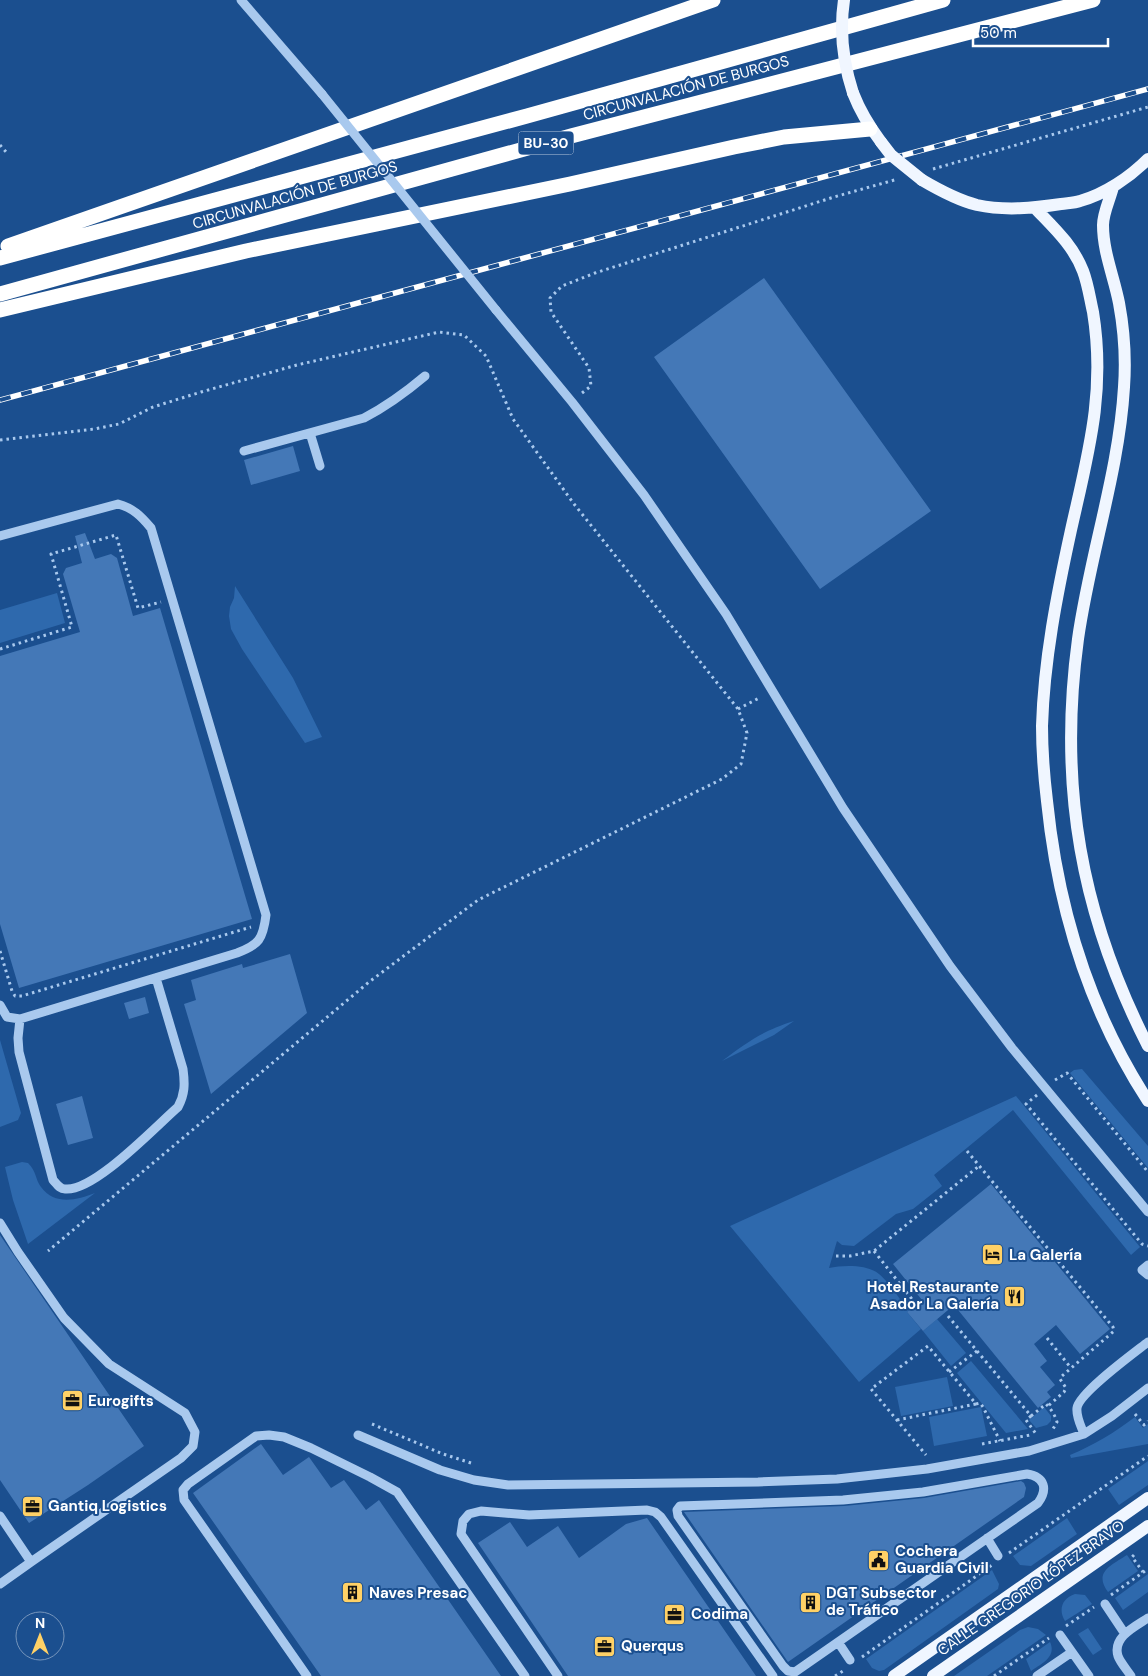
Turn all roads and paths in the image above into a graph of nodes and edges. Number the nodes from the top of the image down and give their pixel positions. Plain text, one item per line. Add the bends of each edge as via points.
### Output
1 (241, 0) edge
2 (713, 0) edge
3 (844, 0) edge
4 (944, 0) edge
5 (1093, 0) edge
6 (1148, 108) edge
7 (870, 128) junction
8 (0, 145) edge
9 (7, 153) dead end
10 (1148, 159) edge
11 (924, 175) junction
12 (900, 179) dead end
13 (1113, 187) junction
14 (1035, 208) junction
15 (0, 249) edge
16 (0, 258) edge
17 (0, 294) edge
18 (0, 310) edge
19 (425, 376) dead end
20 (572, 402) junction
21 (310, 432) junction
22 (0, 440) edge
23 (244, 450) dead end
24 (320, 466) dead end
25 (0, 536) edge
26 (165, 610) dead end
27 (0, 648) edge
28 (773, 691) junction
29 (738, 709) junction
30 (253, 926) dead end
31 (0, 951) edge
32 (156, 978) junction
33 (0, 1007) edge
34 (20, 1019) junction
35 (1148, 1046) edge
36 (1055, 1081) dead end
37 (1033, 1087) dead end
38 (1148, 1101) edge
39 (967, 1152) dead end
40 (979, 1166) junction
41 (1148, 1172) edge
42 (1148, 1212) edge
43 (0, 1223) edge
44 (1148, 1246) edge
45 (48, 1251) dead end
46 (874, 1251) junction
47 (836, 1256) dead end
48 (915, 1303) dead end
49 (948, 1316) dead end
50 (1047, 1338) dead end
51 (1148, 1342) edge
52 (977, 1351) junction
53 (1071, 1368) junction
54 (949, 1372) junction
55 (1148, 1388) edge
56 (976, 1404) junction
57 (1048, 1406) junction
58 (1031, 1416) junction
59 (897, 1420) junction
60 (372, 1424) dead end
61 (1050, 1430) dead end
62 (1084, 1434) junction
63 (358, 1436) dead end
64 (1000, 1440) junction
65 (976, 1445) dead end
66 (935, 1454) dead end
67 (926, 1455) junction
68 (918, 1456) dead end
69 (477, 1465) dead end
70 (1148, 1498) edge
71 (0, 1516) edge
72 (1148, 1526) edge
73 (986, 1538) junction
74 (1137, 1553) dead end
75 (998, 1556) dead end
76 (32, 1562) junction
77 (1148, 1569) edge
78 (1143, 1572) junction
79 (0, 1584) edge
80 (1110, 1595) dead end
81 (1105, 1604) dead end
82 (1095, 1606) dead end
83 (1148, 1618) edge
84 (1065, 1627) dead end
85 (1125, 1634) junction
86 (1060, 1635) dead end
87 (1050, 1637) dead end
88 (838, 1642) junction
89 (1072, 1652) junction
90 (850, 1660) dead end
91 (307, 1676) edge
92 (524, 1676) edge
93 (558, 1676) edge
94 (773, 1676) edge
95 (894, 1676) edge
96 (933, 1676) edge
97 (994, 1676) edge
98 (1037, 1676) edge
99 (1089, 1676) edge
100 (1130, 1676) edge

1 - 20 street, bridge via 322,94
2 - 15 highway
3 - 7 main road, bridge via 843,54 853,93
4 - 16 highway, CIRCUNVALACIÓN DE BURGOS / BU-30
5 - 17 highway, CIRCUNVALACIÓN DE BURGOS / BU-30 via 571,136
6 - 11 path
7 - 11 main road, bridge via 891,155
7 - 18 highway via 734,147 246,251
8 - 9 path
10 - 13 main road
11 - 14 main road via 946,194 978,205
12 - 20 path via 667,250 562,286 550,298 550,312 589,368 590,386
13 - 14 main road via 1080,202
13 - 35 main road via 1103,222 1104,245 1119,302 1125,375 1109,490 1078,638 1070,740 1078,839 1090,896 1112,967
14 - 38 main road via 1066,239 1083,271 1097,338 1095,418 1045,679 1042,727 1050,835 1066,917 1094,1000
19 - 21 street via 382,409 364,418
20 - 28 street via 649,503 726,614
21 - 23 street
21 - 24 street
22 - 29 path via 119,424 177,399 297,365 439,332 464,335 486,356 513,419 574,504
25 - 32 street via 118,504 139,514 151,528 266,915 261,938 253,947
26 - 27 path via 162,601 138,608 116,535 51,554 72,627
28 - 29 path
28 - 42 street via 843,808 962,981 1012,1048
29 - 45 path via 747,733 741,764 722,778 478,900 369,982
30 - 31 path via 22,996 16,996 12,991
32 - 34 street
32 - 34 street via 182,1069 183,1097 178,1108 103,1174 85,1185 63,1189 53,1180 19,1052
33 - 34 street via 7,1017
36 - 41 path via 1067,1073
37 - 44 path via 1038,1094 1026,1104 1142,1244
39 - 40 path
40 - 46 path
40 - 53 path via 1113,1327 1111,1336
43 - 76 street via 64,1318 108,1364 185,1413 195,1432 193,1446 181,1458
46 - 47 path
46 - 48 path
49 - 52 path
50 - 53 path
51 - 62 street via 1083,1396 1077,1409
52 - 54 path
52 - 58 path
53 - 57 path via 1060,1379 1066,1388 1064,1392
54 - 56 path
54 - 59 path via 928,1346 871,1389
55 - 62 street
56 - 59 path
56 - 64 path via 980,1403
57 - 58 path via 1046,1404
57 - 61 path via 1057,1422
58 - 64 path via 1026,1420 1038,1434
59 - 67 path
60 - 69 path
62 - 63 street via 1003,1456 928,1469 837,1479 544,1485 508,1485 474,1480 440,1470
64 - 65 path
66 - 67 path
67 - 68 path
70 - 95 main road, CALLE GREGORIO LÓPEZ BRAVO
71 - 76 street
72 - 96 main road, CALLE GREGORIO LÓPEZ BRAVO
73 - 75 street
73 - 88 street
73 - 88 street via 1038,1503 1044,1495 1041,1480 1027,1474 924,1492 843,1500 680,1506 678,1516 788,1671 795,1672
74 - 78 path via 1132,1557
76 - 79 street
77 - 78 path
78 - 80 path
81 - 85 street
82 - 84 path
83 - 85 street
85 - 100 street via 1119,1641 1118,1656
86 - 89 street
87 - 97 path
88 - 90 street
89 - 98 street
89 - 99 street
91 - 92 street via 184,1500 183,1490 188,1484 256,1436 284,1437 397,1492
93 - 94 street via 461,1534 463,1521 469,1514 481,1511 529,1515 655,1512

